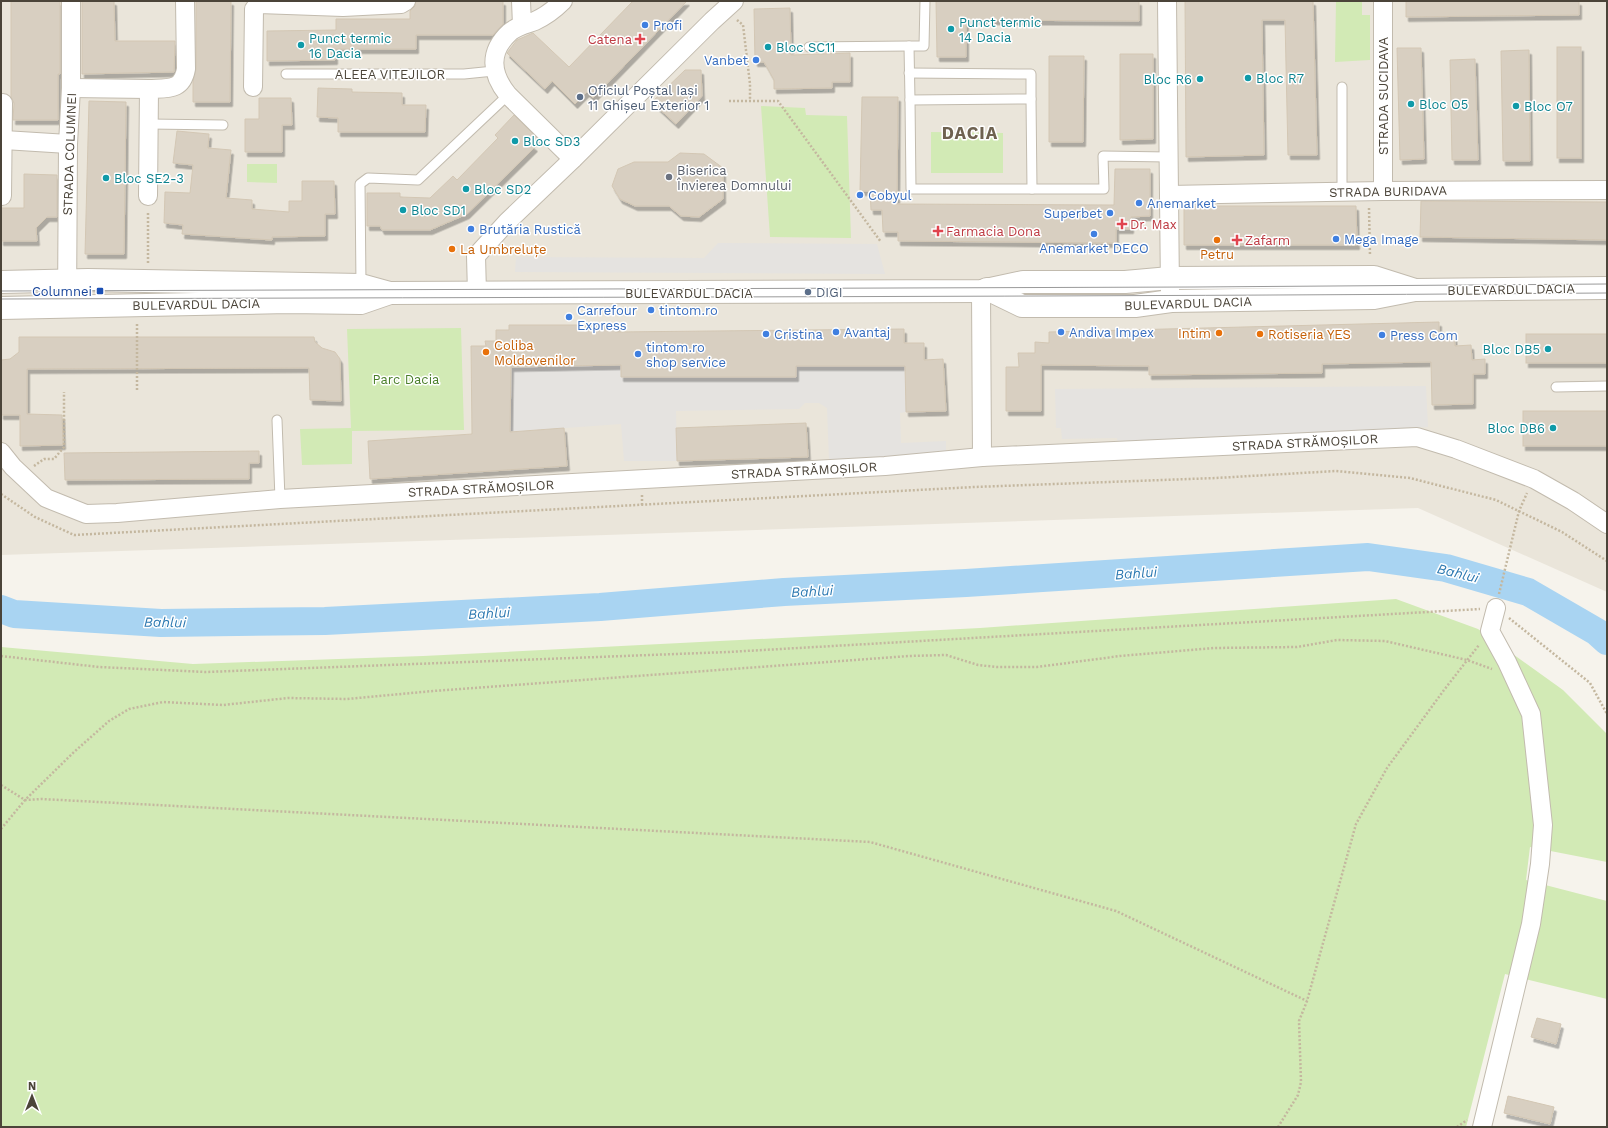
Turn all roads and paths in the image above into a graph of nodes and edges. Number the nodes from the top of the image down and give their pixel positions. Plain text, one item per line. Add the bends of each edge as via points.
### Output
1 (71, 1) edge
2 (185, 1) edge
3 (406, 1) edge
4 (521, 1) edge
5 (563, 1) edge
6 (925, 1) edge
7 (1167, 1) edge
8 (1383, 1) edge
9 (343, 4) edge
10 (729, 5) edge
11 (522, 25) junction
12 (909, 46) junction
13 (809, 47) dead end
14 (494, 70) junction
15 (909, 73) junction
16 (286, 74) dead end
17 (254, 87) dead end
18 (1342, 87) dead end
19 (71, 88) junction
20 (149, 89) junction
21 (508, 95) junction
22 (1031, 99) junction
23 (750, 100) junction
24 (910, 100) junction
25 (729, 101) dead end
26 (3, 103) dead end
27 (149, 124) junction
28 (223, 125) dead end
29 (4, 140) junction
30 (68, 144) junction
31 (1168, 157) junction
32 (574, 159) junction
33 (1032, 189) junction
34 (1607, 190) edge
35 (1376, 191) junction
36 (1342, 192) junction
37 (1169, 195) junction
38 (2, 196) edge
39 (148, 196) joint
40 (881, 242) dead end
41 (1370, 256) dead end
42 (148, 265) dead end
43 (1170, 278) junction
44 (66, 280) junction
45 (1, 282) edge
46 (1607, 288) edge
47 (984, 290) junction
48 (1415, 290) junction
49 (361, 294) junction
50 (477, 294) junction
51 (1171, 301) junction
52 (66, 306) junction
53 (1, 308) edge
54 (137, 323) dead end
55 (1607, 386) edge
56 (1556, 387) dead end
57 (138, 391) dead end
58 (64, 392) dead end
59 (277, 420) dead end
60 (1, 452) edge
61 (982, 457) junction
62 (33, 466) dead end
63 (1, 494) edge
64 (280, 499) junction
65 (1519, 511) junction
66 (1607, 524) edge
67 (1607, 561) edge
68 (1496, 608) junction
69 (1490, 631) junction
70 (1, 656) edge
71 (1467, 660) junction
72 (1514, 678) junction
73 (1607, 714) edge
74 (1, 786) edge
75 (25, 800) junction
76 (1, 829) edge
77 (1307, 1001) junction
78 (1278, 1127) edge
79 (1482, 1127) edge

1 - 19 street, STRADA COLUMNEI
2 - 20 street via 185,78 172,88
3 - 9 street via 401,4
4 - 11 street
5 - 11 street via 545,16
6 - 12 lane via 924,46
7 - 31 street
8 - 35 street, STRADA SUCIDAVA
9 - 17 street via 259,4 254,9
10 - 23 path via 743,25
10 - 32 street
11 - 14 street via 510,32 496,50
12 - 13 lane
12 - 15 lane
14 - 16 lane, ALEEA VITEJILOR via 464,74
14 - 21 street via 499,84
15 - 22 lane via 1031,74
15 - 24 lane
18 - 36 lane
19 - 20 street
19 - 30 street, STRADA COLUMNEI
20 - 27 street
21 - 32 street
21 - 49 lane via 418,180 368,178 360,184
22 - 24 lane
22 - 33 lane
23 - 25 path
23 - 40 path via 778,101
24 - 33 lane via 910,189
26 - 29 street
27 - 28 lane
27 - 39 street
29 - 30 street
29 - 38 street
30 - 44 street, STRADA COLUMNEI
31 - 33 lane via 1103,156 1104,189
31 - 37 street
32 - 50 street via 507,222 476,256
34 - 35 street, STRADA BURIDAVA
35 - 36 street, STRADA BURIDAVA
35 - 41 path
36 - 37 street, STRADA BURIDAVA
37 - 43 street
39 - 42 path
43 - 47 street, BULEVARDUL DACIA via 1125,282 1023,282
43 - 48 street, BULEVARDUL DACIA via 1374,277
43 - 51 street
44 - 45 street, BULEVARDUL DACIA
44 - 49 street, BULEVARDUL DACIA
44 - 52 street, STRADA COLUMNEI
46 - 48 street, BULEVARDUL DACIA
47 - 50 street, BULEVARDUL DACIA
47 - 51 street, BULEVARDUL DACIA via 1022,306 1136,306
47 - 61 street
48 - 51 street, BULEVARDUL DACIA via 1374,298
49 - 50 street, BULEVARDUL DACIA
49 - 52 street, BULEVARDUL DACIA via 288,302
52 - 53 street, BULEVARDUL DACIA
54 - 57 path
55 - 56 lane
58 - 62 path via 64,447 54,459 44,459
59 - 64 lane
60 - 64 street, STRADA STRĂMOȘILOR via 46,498 86,514
61 - 64 street, STRADA STRĂMOȘILOR via 878,466
61 - 66 street, STRADA STRĂMOȘILOR via 1417,436 1534,479
63 - 65 path via 36,517 74,535 1336,471 1410,478 1496,500
65 - 67 path via 1562,532
65 - 68 path
68 - 69 street
68 - 70 path via 728,652 206,672 100,667
68 - 73 path via 1590,683
69 - 71 path
69 - 72 street
71 - 72 path
71 - 75 path via 1385,641 1337,640 1296,647 1214,648 1120,656 1037,667 978,665 946,655 909,656 347,699 288,698 223,705 163,702 129,709 109,720
71 - 77 path via 1387,768 1356,824
72 - 79 street via 1531,714 1543,825 1531,924
74 - 75 path
75 - 76 path
75 - 77 path via 870,842 1116,911
77 - 78 path via 1299,1021 1301,1082 1298,1095

